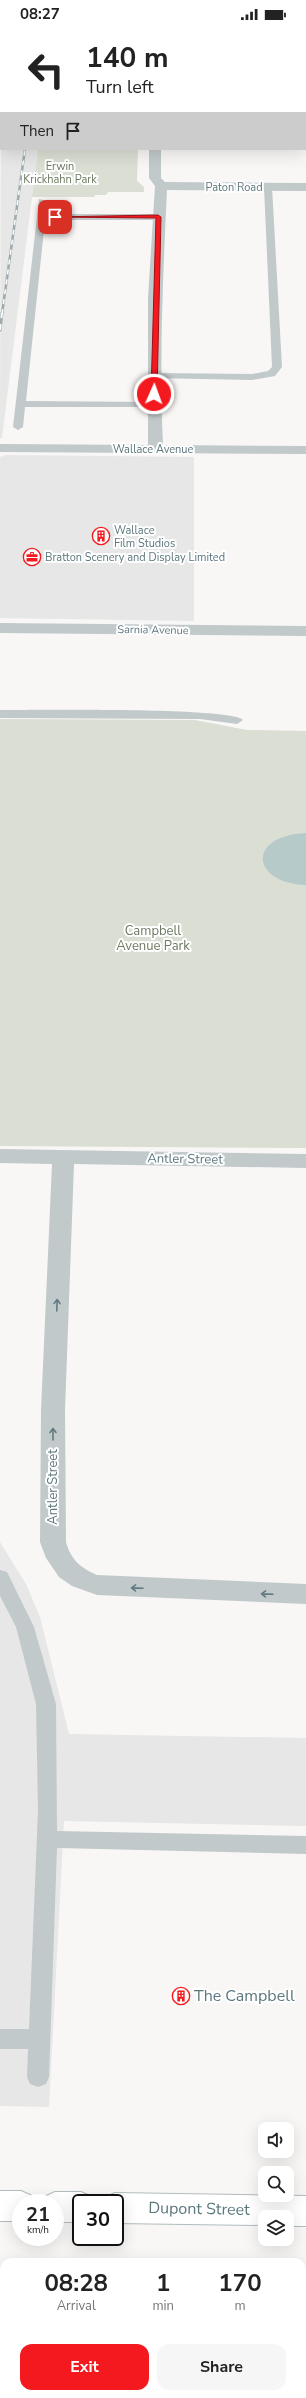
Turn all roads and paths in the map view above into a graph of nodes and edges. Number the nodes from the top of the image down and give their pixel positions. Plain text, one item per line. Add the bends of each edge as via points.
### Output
1 (155, 150) edge
2 (161, 186) junction
3 (268, 187) junction
4 (306, 187) edge
5 (42, 201) dead end
6 (40, 217) junction
7 (158, 217) junction
8 (155, 376) junction
9 (20, 404) junction
10 (154, 405) junction
11 (18, 427) dead end
12 (0, 448) edge
13 (156, 449) junction
14 (306, 450) edge
15 (0, 628) edge
16 (306, 631) edge
17 (0, 714) edge
18 (237, 720) dead end
19 (0, 1156) edge
20 (63, 1158) junction
21 (306, 1160) edge
22 (0, 1577) edge
23 (306, 1594) edge
24 (47, 1839) junction
25 (306, 1845) edge
26 (0, 2039) edge
27 (39, 2039) junction
28 (38, 2077) dead end
29 (0, 2206) edge
30 (12, 2206) edge
31 (124, 2208) edge
32 (306, 2211) edge

1 - 2 street via 155,178
2 - 3 street, Paton Road
2 - 7 street
3 - 4 street, Paton Road
3 - 8 lane via 276,367 271,374 252,377
5 - 6 lane
6 - 7 lane
6 - 9 lane
7 - 8 street
8 - 10 street
9 - 10 lane
9 - 11 lane
10 - 13 street
12 - 13 street, Wallace Avenue
13 - 14 street, Wallace Avenue
15 - 16 street, Sarnia Avenue
17 - 18 lane via 200,715
19 - 20 street, Antler Street
20 - 21 street, Antler Street
23 -> 20 street, Antler Street via 97,1585 75,1577 59,1560 53,1542 53,1410
22 - 24 lane via 25,1627 46,1704
24 - 25 lane
24 - 27 lane
26 - 27 lane
27 - 28 lane
29 - 30 main road
31 - 32 main road, Dupont Street

